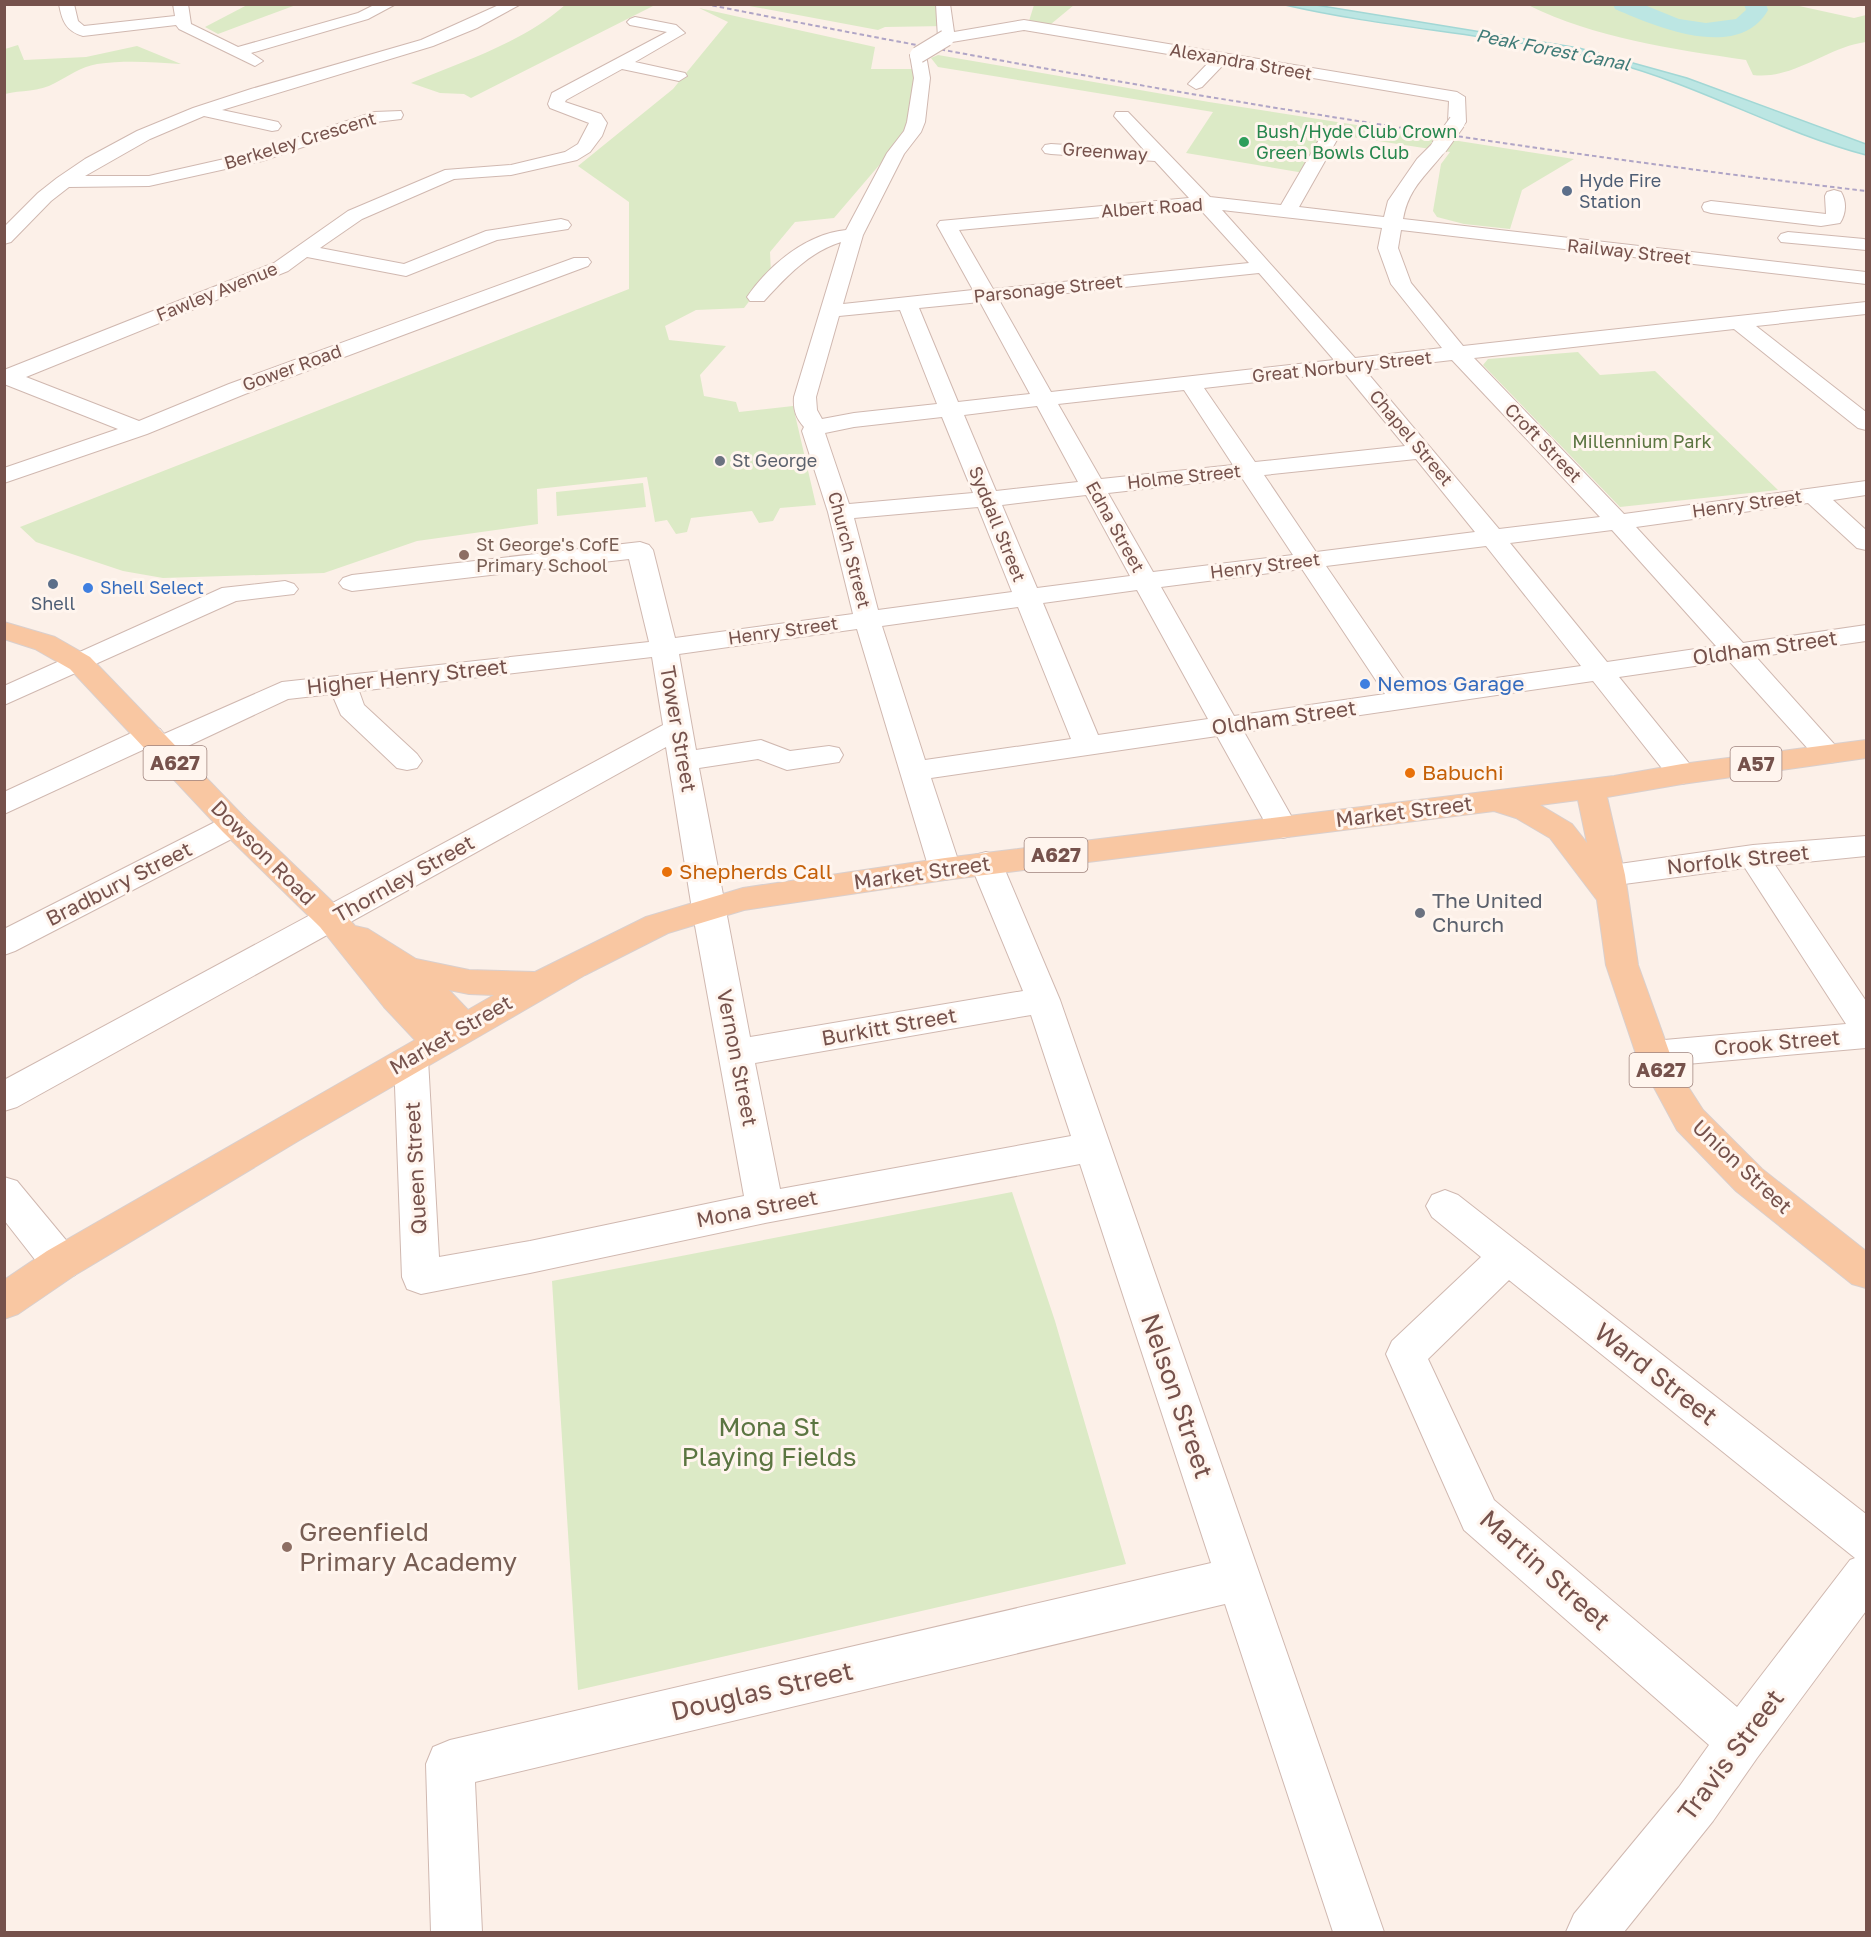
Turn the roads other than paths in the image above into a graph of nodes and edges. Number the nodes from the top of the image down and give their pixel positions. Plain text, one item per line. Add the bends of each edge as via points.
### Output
1 (66, 4) edge
2 (389, 4) edge
3 (514, 4) edge
4 (943, 4) edge
5 (181, 12) edge
6 (635, 22) dead end
7 (946, 38) junction
8 (236, 52) junction
9 (1220, 59) junction
10 (622, 64) junction
11 (1298, 72) junction
12 (679, 76) dead end
13 (301, 81) junction
14 (1196, 84) dead end
15 (1378, 86) junction
16 (1284, 87) dead end
17 (1457, 98) joint
18 (1367, 99) dead end
19 (202, 111) junction
20 (395, 115) dead end
21 (1122, 116) dead end
22 (272, 126) dead end
23 (1329, 138) dead end
24 (1052, 149) dead end
25 (1159, 156) junction
26 (63, 182) junction
27 (1834, 196) dead end
28 (1202, 202) junction
29 (1711, 207) dead end
30 (1286, 213) junction
31 (1788, 217) junction
32 (561, 225) dead end
33 (947, 225) joint
34 (1392, 225) junction
35 (1768, 235) dead end
36 (853, 236) junction
37 (4, 238) edge
38 (1802, 239) junction
39 (1864, 245) dead end
40 (304, 251) junction
41 (581, 262) dead end
42 (1264, 267) junction
43 (1807, 272) junction
44 (1866, 278) edge
45 (986, 295) junction
46 (757, 297) dead end
47 (906, 303) junction
48 (1866, 308) edge
49 (832, 310) junction
50 (1739, 322) junction
51 (1458, 354) junction
52 (1350, 366) junction
53 (5, 377) edge
54 (1190, 383) junction
55 (1044, 399) junction
56 (950, 410) junction
57 (1862, 417) edge
58 (818, 427) junction
59 (139, 429) junction
60 (1421, 451) junction
61 (1250, 470) junction
62 (4, 476) edge
63 (1093, 487) junction
64 (1866, 488) edge
65 (1813, 495) junction
66 (987, 499) junction
67 (840, 512) junction
68 (1618, 522) junction
69 (1494, 537) junction
70 (1866, 543) edge
71 (1309, 560) junction
72 (1146, 581) junction
73 (352, 583) dead end
74 (285, 589) dead end
75 (1027, 597) junction
76 (867, 619) junction
77 (4, 630) edge
78 (1866, 633) edge
79 (664, 648) junction
80 (1736, 653) junction
81 (80, 663) junction
82 (1600, 672) junction
83 (343, 685) junction
84 (4, 697) edge
85 (1404, 700) junction
86 (1227, 726) junction
87 (678, 729) junction
88 (155, 741) junction
89 (1088, 746) junction
90 (1866, 750) edge
91 (1829, 754) junction
92 (829, 755) dead end
93 (407, 761) dead end
94 (683, 761) junction
95 (914, 771) junction
96 (1682, 774) junction
97 (1590, 789) junction
98 (1494, 801) junction
99 (4, 804) edge
100 (234, 825) junction
101 (1284, 828) junction
102 (1866, 846) edge
103 (1753, 856) junction
104 (986, 863) junction
105 (945, 869) junction
106 (1611, 887) junction
107 (708, 909) junction
108 (331, 919) junction
109 (4, 943) edge
110 (407, 969) junction
111 (540, 985) junction
112 (1043, 1000) junction
113 (1866, 1027) edge
114 (1866, 1035) edge
115 (435, 1045) junction
116 (736, 1053) junction
117 (1653, 1054) junction
118 (4, 1097) edge
119 (1094, 1147) junction
120 (4, 1192) edge
121 (1445, 1206) dead end
122 (765, 1207) junction
123 (1508, 1256) junction
124 (61, 1263) junction
125 (1866, 1272) edge
126 (421, 1277) joint
127 (4, 1302) edge
128 (1866, 1541) edge
129 (1239, 1579) junction
130 (1860, 1598) edge
131 (1740, 1741) junction
132 (456, 1932) edge
133 (1358, 1932) edge
134 (1592, 1932) edge

1 - 5 street via 71,24 83,32
2 - 8 street via 363,16
3 - 13 street via 430,42
4 - 7 street
5 - 8 street via 184,26
6 - 10 street via 671,28 677,33
7 - 9 street, Alexandra Street via 1024,25
7 - 36 street, Church Street, bridge via 918,55 922,78 916,122
8 - 13 street
9 - 11 street, Alexandra Street
9 - 14 street
10 - 12 street
10 - 40 street, Fawley Avenue via 555,100 556,104 595,118 598,123 584,148 571,156 511,170 451,174 355,215
11 - 15 street, Alexandra Street
11 - 16 street
13 - 19 street
15 - 17 street, Alexandra Street
15 - 18 street
17 - 34 street, Croft Street, bridge via 1457,122 1397,201
19 - 22 street
19 - 26 street via 89,164
20 - 26 street, Berkeley Crescent via 374,117 256,157 149,181
21 - 25 street, Chapel Street
23 - 30 street
24 - 25 street, Greenway
25 - 28 street, Chapel Street
26 - 37 street via 23,207
27 - 31 street via 1833,219
28 - 30 street, Albert Road
28 - 33 street, Albert Road
28 - 42 street, Chapel Street
29 - 31 street
30 - 34 street, Albert Road
31 - 38 street
32 - 40 street via 493,235 406,270
33 - 45 street, Edna Street
34 - 43 street, Railway Street
34 - 51 street, Croft Street via 1388,248 1401,284
35 - 38 street
36 - 46 street via 832,238 806,252 781,269
36 - 49 street, Church Street
38 - 39 street
38 - 43 street
40 - 53 street, Fawley Avenue via 281,267
41 - 59 street, Gower Road
42 - 45 street, Parsonage Street
42 - 52 street, Chapel Street
43 - 44 street, Railway Street
45 - 47 street, Parsonage Street
45 - 55 street, Edna Street
47 - 49 street, Parsonage Street
47 - 56 street, Syddall Street
48 - 50 street, Great Norbury Street
49 - 58 street, Church Street via 805,397 804,409 810,422
50 - 51 street, Great Norbury Street
50 - 57 street
51 - 52 street, Great Norbury Street
51 - 68 street, Croft Street
52 - 54 street, Great Norbury Street
52 - 60 street, Chapel Street
53 - 59 street
54 - 55 street, Great Norbury Street
54 - 61 street
55 - 56 street, Great Norbury Street
55 - 63 street, Edna Street
56 - 58 street, Great Norbury Street
56 - 66 street, Syddall Street
58 - 67 street, Church Street via 813,431
59 - 62 street, Gower Road
60 - 61 street, Holme Street
60 - 69 street, Chapel Street
61 - 63 street, Holme Street
61 - 71 street
63 - 66 street, Holme Street
63 - 72 street, Edna Street
64 - 65 street, Henry Street
65 - 68 street, Henry Street
65 - 70 street
66 - 67 street, Holme Street
66 - 75 street, Syddall Street
67 - 76 street, Church Street
68 - 69 street, Henry Street
68 - 80 street, Croft Street
69 - 71 street, Henry Street
69 - 82 street, Chapel Street
71 - 72 street, Henry Street
71 - 85 street
72 - 75 street, Henry Street
72 - 86 street, Edna Street
73 - 79 street, Tower Street via 640,550
74 - 81 street via 231,594
75 - 76 street, Henry Street
75 - 89 street, Syddall Street
76 - 79 street, Henry Street
76 - 95 street, Church Street
77 - 81 main road, Dowson Road / A627 via 45,643
78 - 80 street, Oldham Street
79 - 83 street, Higher Henry Street
79 - 87 street, Tower Street
80 - 82 street, Oldham Street
80 - 91 street, Croft Street
81 - 84 street
81 - 88 main road, Dowson Road / A627
82 - 85 street, Oldham Street
82 - 96 street, Chapel Street
83 - 88 street, Higher Henry Street via 282,691
83 - 93 street via 351,709
85 - 86 street, Oldham Street
86 - 89 street, Oldham Street
86 - 101 street, Edna Street
87 - 94 street, Tower Street
87 - 108 street, Thornley Street
88 - 99 street, Higher Henry Street
88 - 100 main road, Dowson Road / A627
89 - 95 street, Oldham Street
90 - 91 main road, Market Street / A57
91 - 96 main road, Market Street / A57
92 - 94 street via 787,761 761,749
94 - 107 street, Tower Street
95 - 105 street, Church Street
96 - 97 main road, Market Street / A57
97 - 98 main road, Market Street / A627
97 - 106 main road, Union Street / A627
98 - 101 main road, Market Street / A627
98 - 106 main road, Union Street / A627 via 1527,811 1561,831
100 - 108 main road, Dowson Road / A627
100 - 109 street, Bradbury Street
101 - 104 main road, Market Street / A627
102 - 103 street, Norfolk Street
103 - 106 street, Norfolk Street
103 - 113 street
104 - 105 main road, Market Street / A627
104 - 112 street, Nelson Street
105 - 107 main road, Market Street / A627 via 743,899
106 - 117 main road, Union Street / A627 via 1622,965
107 - 111 main road, Market Street / A627 via 657,925
107 - 116 street, Vernon Street
108 - 110 main road, Dowson Road / A627
108 - 115 main road, Dowson Road / A627
108 - 118 street, Thornley Street
110 - 111 main road, Dowson Road / A627 via 469,982
110 - 115 main road, A627 via 454,1015
111 - 115 main road, Market Street / A627
112 - 116 street, Burkitt Street
112 - 119 street, Nelson Street
114 - 117 street, Crook Street
115 - 124 main road, Market Street
115 - 126 street, Queen Street
116 - 122 street, Vernon Street
117 - 125 main road, Union Street / A627 via 1690,1120 1749,1180
119 - 122 street, Mona Street
119 - 129 street, Nelson Street
120 - 124 street
121 - 123 street, Ward Street
122 - 126 street, Mona Street
123 - 128 street, Ward Street
123 - 131 street, Martin Street via 1406,1354 1479,1515
124 - 127 main road, Market Street
129 - 132 street, Douglas Street via 450,1764
129 - 133 street, Nelson Street
130 - 131 street, Travis Street
131 - 134 street, Travis Street via 1696,1804

